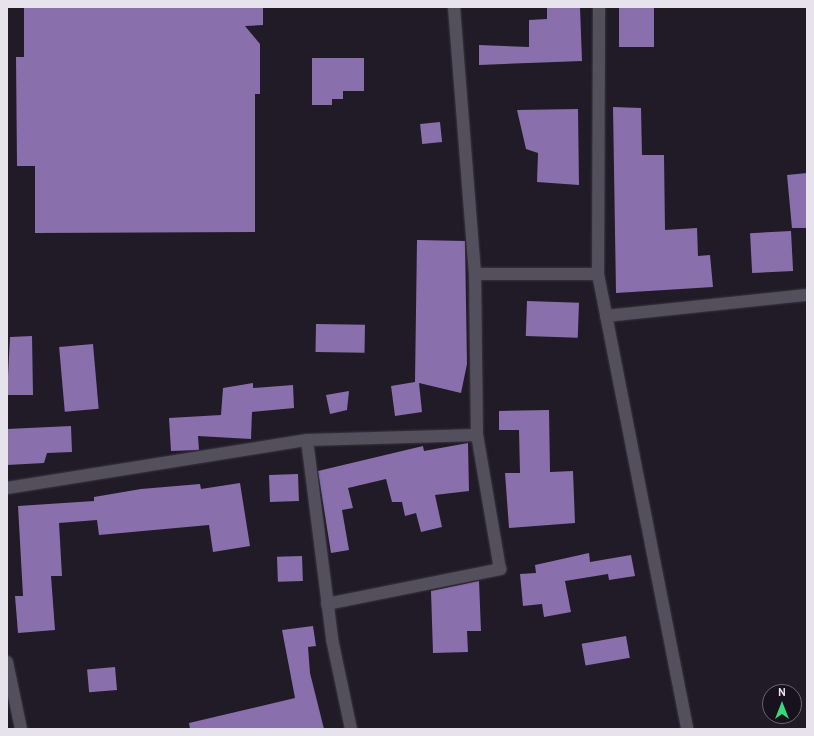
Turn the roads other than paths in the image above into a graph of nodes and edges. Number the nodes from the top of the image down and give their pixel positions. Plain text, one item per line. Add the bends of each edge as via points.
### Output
1 (454, 7) edge
2 (599, 7) edge
3 (475, 274) junction
4 (598, 274) junction
5 (807, 295) edge
6 (606, 316) junction
7 (477, 435) junction
8 (307, 440) junction
9 (7, 488) edge
10 (327, 604) junction
11 (7, 662) edge
12 (21, 729) edge
13 (352, 729) edge
14 (687, 729) edge

1 - 3 street
2 - 4 street
3 - 4 street
3 - 7 street
4 - 6 street
5 - 6 street
6 - 14 street
7 - 8 street
7 - 10 street via 500,569
8 - 9 street
8 - 10 street
10 - 13 street
11 - 12 street

